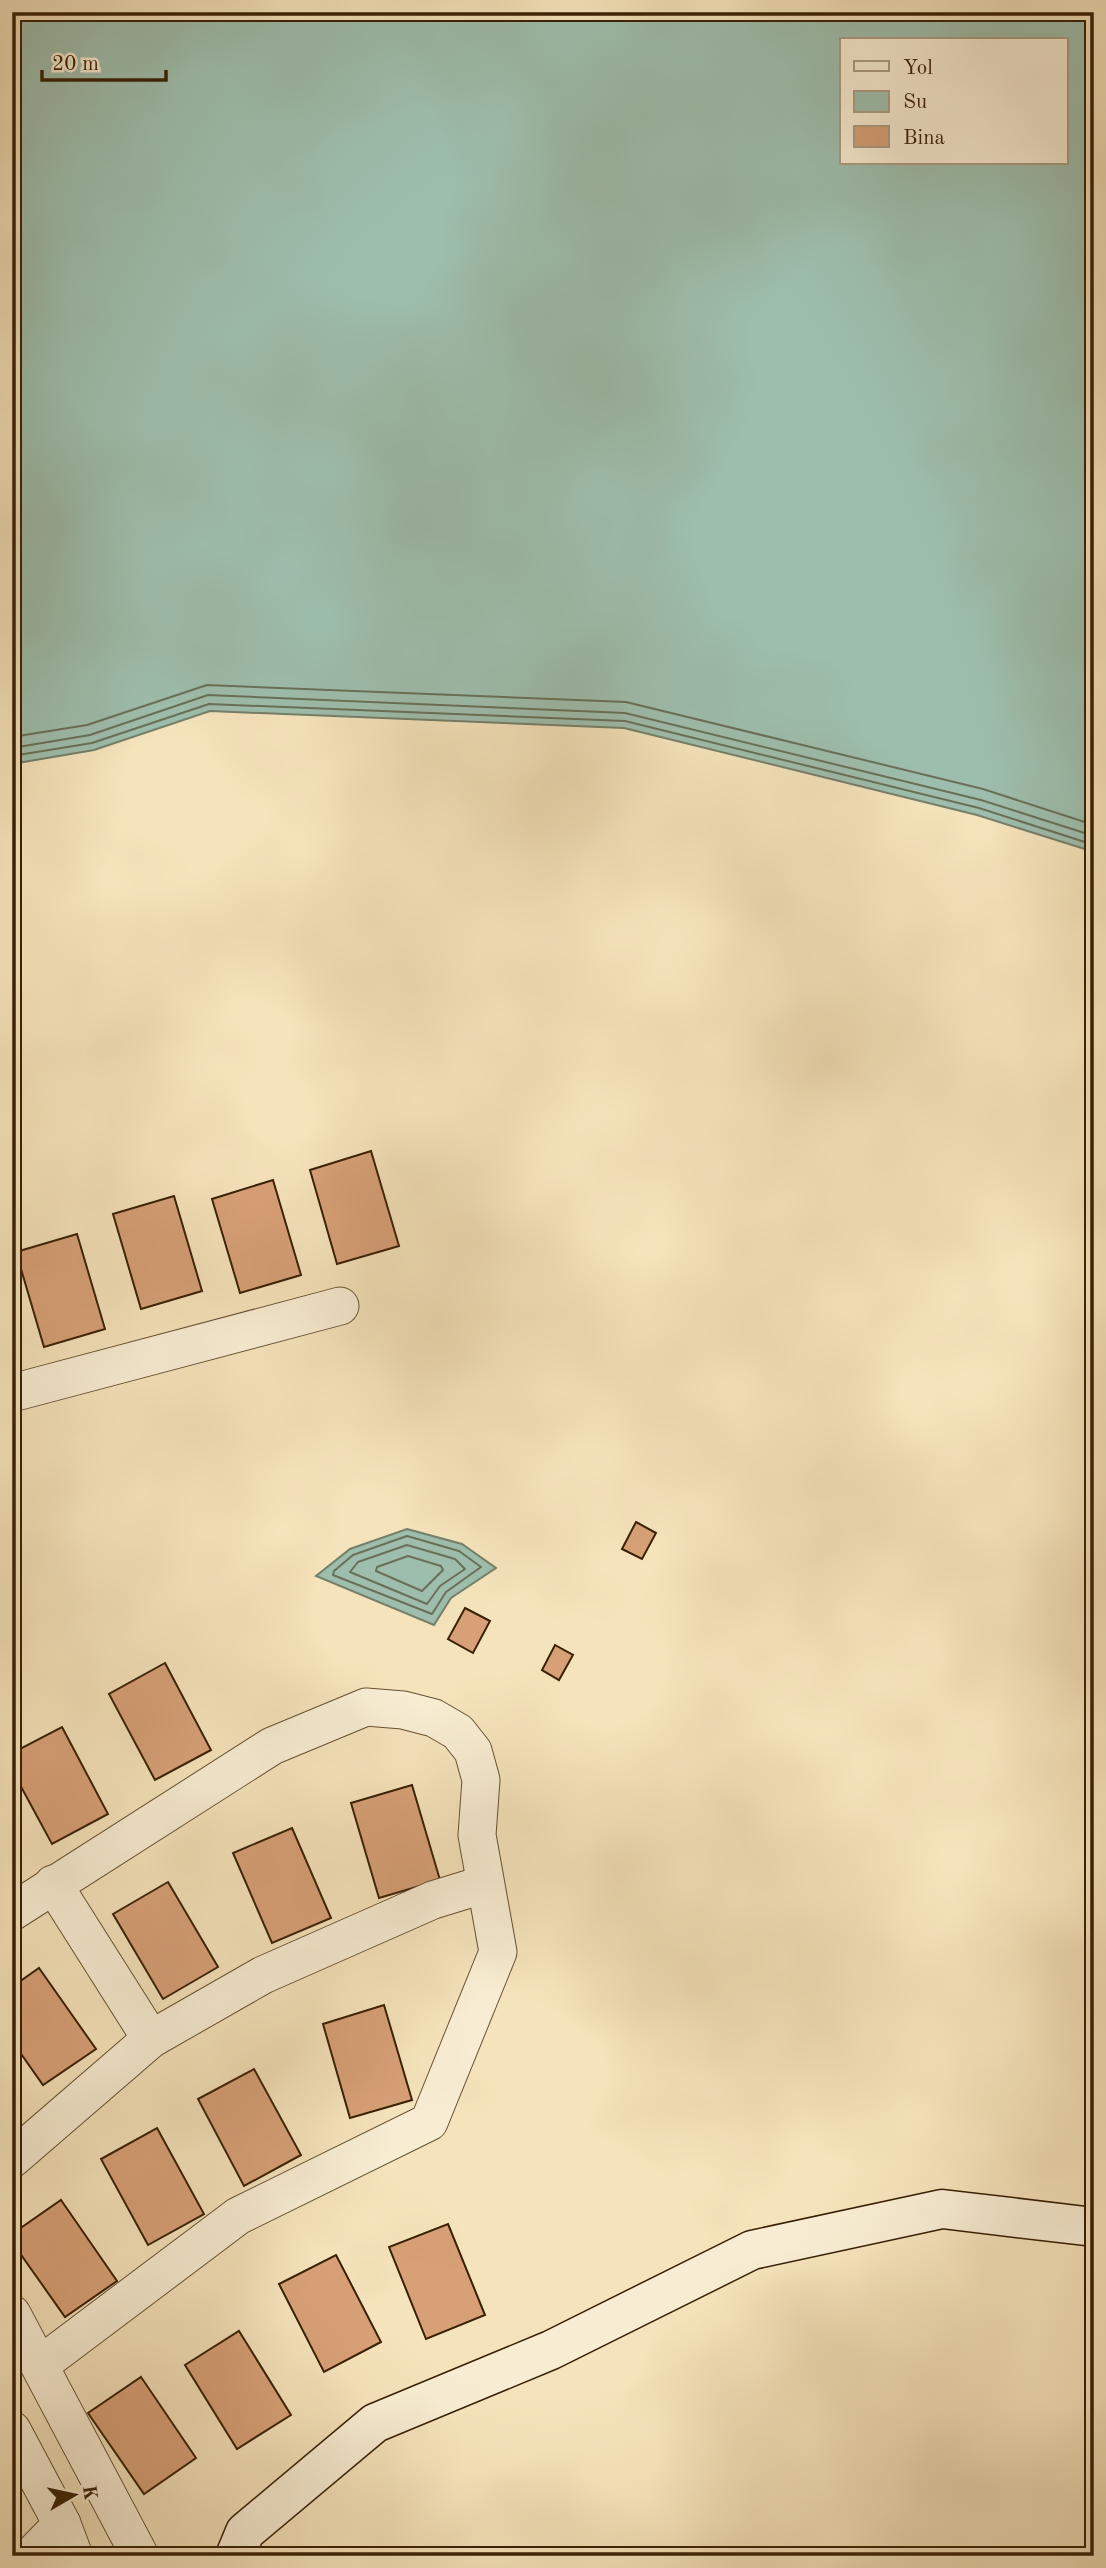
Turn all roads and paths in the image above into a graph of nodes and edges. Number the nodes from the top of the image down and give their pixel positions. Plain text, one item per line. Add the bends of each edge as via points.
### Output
1 (340, 1306) dead end
2 (12, 1393) edge
3 (53, 1884) junction
4 (485, 1884) junction
5 (12, 1912) edge
6 (151, 2039) junction
7 (12, 2160) edge
8 (1094, 2227) edge
9 (12, 2314) edge
10 (40, 2365) junction
11 (12, 2430) edge
12 (68, 2540) edge
13 (31, 2556) edge
14 (140, 2556) edge
15 (235, 2556) edge

1 - 2 street
3 - 4 street via 272,1746 366,1707 434,1718 458,1732 472,1751 481,1780 477,1835
3 - 5 street
3 - 6 street
4 - 6 street via 433,1900 263,1975
4 - 10 street via 498,1952 429,2122 238,2216
6 - 7 street
8 - 15 main road via 943,2209 752,2250 551,2350 375,2423 245,2532
9 - 10 street
10 - 14 street
11 - 12 street
12 - 13 street

